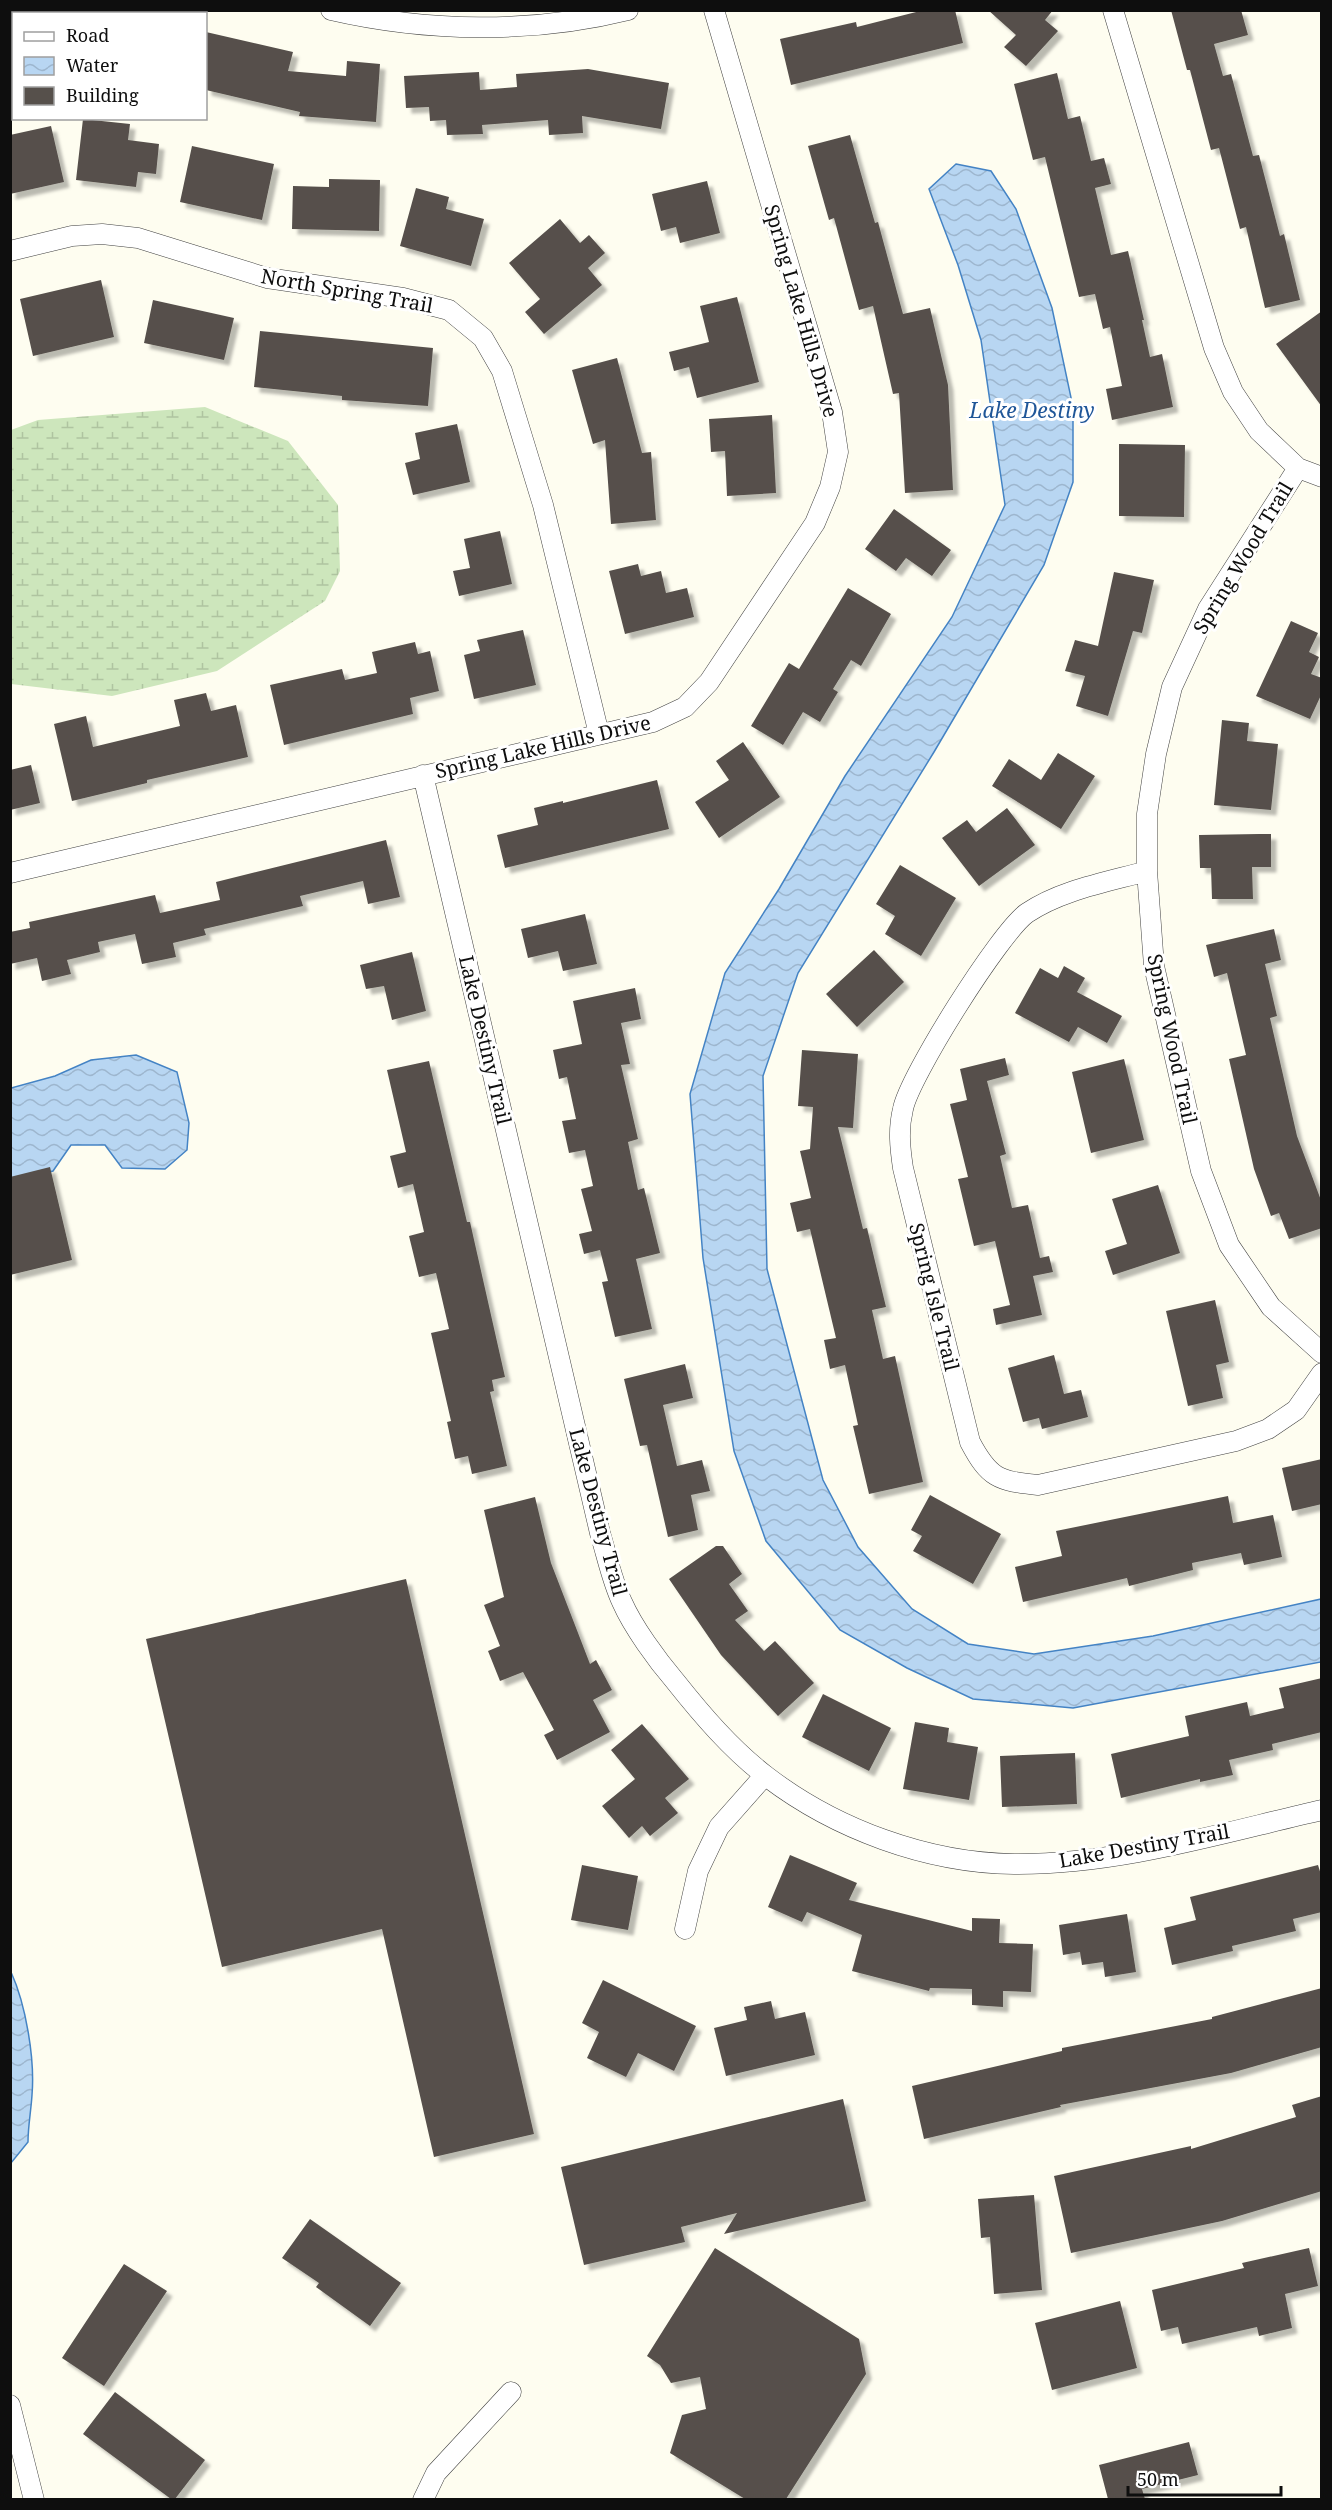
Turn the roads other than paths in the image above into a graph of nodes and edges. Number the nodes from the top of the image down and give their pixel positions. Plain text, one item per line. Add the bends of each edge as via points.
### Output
1 (331, 10) edge
2 (628, 10) edge
3 (714, 10) edge
4 (1113, 10) edge
5 (10, 251) edge
6 (1298, 468) junction
7 (1322, 477) edge
8 (599, 734) junction
9 (423, 776) junction
10 (1147, 871) junction
11 (10, 873) edge
12 (1322, 1353) edge
13 (1322, 1372) edge
14 (765, 1776) junction
15 (1322, 1810) edge
16 (685, 1929) dead end
17 (511, 2392) dead end
18 (10, 2405) edge
19 (34, 2499) edge
20 (423, 2499) edge

1 - 2 street via 436,26 525,26
3 - 8 street, Spring Lake Hills Drive via 832,412 838,452 830,487 814,523 709,682 685,707 653,722
4 - 6 street via 1214,348 1233,392 1259,431
5 - 8 street, North Spring Trail via 72,236 138,238 267,278 403,298 449,310 483,338 502,372 543,505
6 - 7 street
6 - 10 street, Spring Wood Trail via 1208,609 1172,687 1148,804
8 - 9 street, Spring Lake Hills Drive
9 - 11 street, Spring Lake Hills Drive
9 - 14 street, Lake Destiny Trail via 600,1533 622,1603 659,1661 708,1723
10 - 12 street, Spring Wood Trail via 1154,966 1201,1171 1229,1245 1271,1307
10 - 13 street, Spring Isle Trail via 1064,894 1026,914 1001,941 918,1069 903,1107 899,1142 903,1168 970,1442 983,1467 1008,1482 1038,1485 1236,1441 1268,1429 1296,1410
14 - 15 street, Lake Destiny Trail via 821,1813 882,1838 953,1859 1013,1864 1080,1861 1133,1852
14 - 16 street via 719,1827 698,1871
17 - 20 street via 436,2473
18 - 19 street

